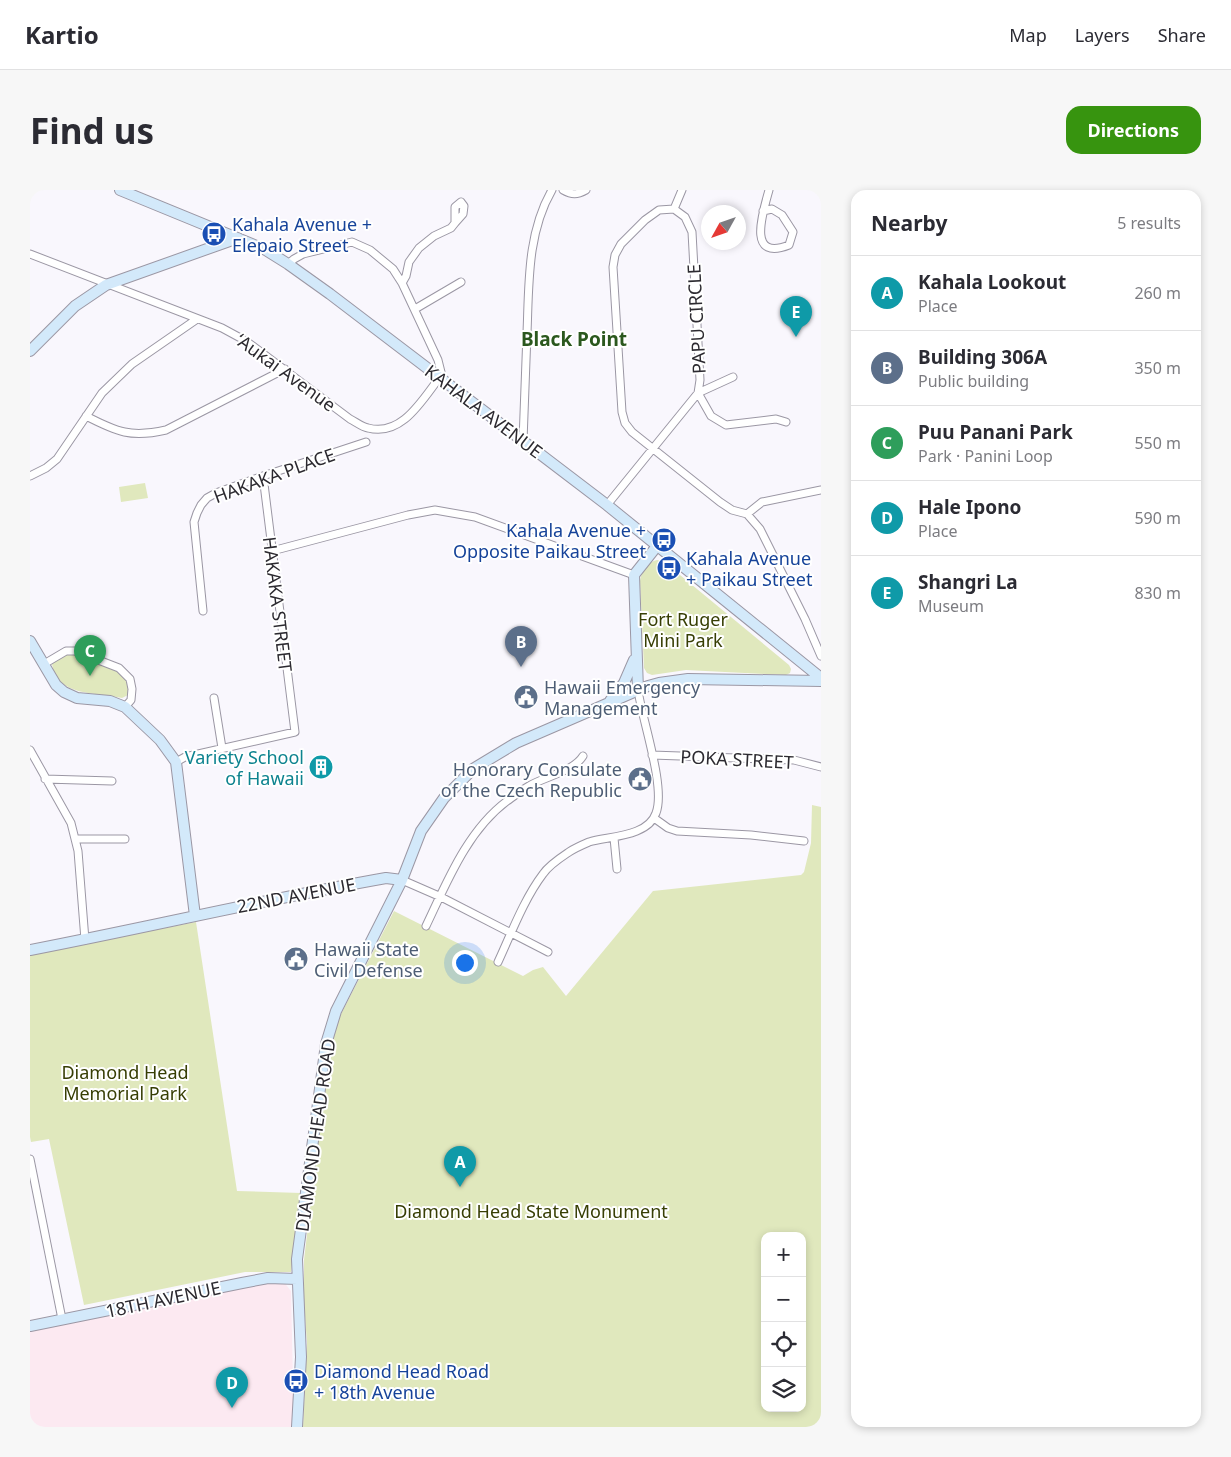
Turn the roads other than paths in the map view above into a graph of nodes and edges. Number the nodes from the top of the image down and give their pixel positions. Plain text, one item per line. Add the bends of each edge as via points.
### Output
1 (120, 190) edge
2 (551, 190) edge
3 (563, 190) edge
4 (586, 190) edge
5 (682, 190) edge
6 (770, 190) edge
7 (674, 209) junction
8 (776, 210) junction
9 (763, 211) junction
10 (455, 223) dead end
11 (238, 238) junction
12 (30, 254) edge
13 (288, 264) junction
14 (461, 282) dead end
15 (402, 283) junction
16 (106, 285) junction
17 (415, 309) junction
18 (197, 319) junction
19 (30, 351) edge
20 (285, 369) junction
21 (733, 377) dead end
22 (440, 378) junction
23 (698, 393) junction
24 (86, 416) junction
25 (786, 422) dead end
26 (523, 441) junction
27 (366, 442) dead end
28 (654, 450) junction
29 (30, 476) edge
30 (263, 476) junction
31 (821, 490) edge
32 (607, 506) junction
33 (747, 514) junction
34 (657, 546) junction
35 (272, 551) junction
36 (634, 576) junction
37 (203, 611) dead end
38 (30, 641) edge
39 (636, 655) junction
40 (821, 656) edge
41 (44, 664) junction
42 (821, 680) edge
43 (638, 690) junction
44 (214, 698) dead end
45 (608, 703) junction
46 (125, 707) junction
47 (222, 748) junction
48 (30, 750) edge
49 (583, 756) dead end
50 (652, 756) junction
51 (176, 762) junction
52 (821, 767) edge
53 (45, 779) junction
54 (112, 781) dead end
55 (654, 818) junction
56 (614, 838) junction
57 (75, 839) junction
58 (125, 839) dead end
59 (804, 841) dead end
60 (617, 870) dead end
61 (402, 880) junction
62 (441, 897) junction
63 (195, 916) junction
64 (426, 926) dead end
65 (511, 934) junction
66 (85, 940) junction
67 (30, 950) edge
68 (548, 952) dead end
69 (498, 962) dead end
70 (30, 1158) edge
71 (297, 1279) junction
72 (62, 1319) junction
73 (30, 1326) edge
74 (297, 1427) edge

1 - 11 street, KAHALA AVENUE
2 - 26 street via 536,230 530,275
3 - 4 street via 572,194
5 - 7 street
6 - 8 street
6 - 9 street
7 - 23 street, PAPU CIRCLE via 685,217 692,232
7 - 28 street via 659,210 645,220 621,244 613,268 622,412 632,432
8 - 9 street
8 - 9 street via 793,232 789,245 778,250 764,244 760,237
10 - 15 street via 419,248 409,262
11 - 13 street, KAHALA AVENUE
11 - 16 street
12 - 16 street, ʻAukai Avenue
13 - 15 street via 303,254 352,242 370,250 393,269
13 - 22 street, KAHALA AVENUE
14 - 17 street
15 - 17 street
16 - 18 street, ʻAukai Avenue
16 - 19 street via 76,306
17 - 22 street via 438,360
18 - 20 street, ʻAukai Avenue via 246,341
18 - 24 street via 132,364 102,393
20 - 22 street, ʻAukai Avenue via 350,419 367,428 384,429 399,425
20 - 24 street via 166,430 134,435 112,429
21 - 23 street, PAPU CIRCLE
22 - 26 street, KAHALA AVENUE
23 - 25 street via 711,416 726,425 776,419
23 - 28 street, PAPU CIRCLE
24 - 29 street via 57,459
26 - 32 street, KAHALA AVENUE
27 - 30 street, HAKAKA PLACE
28 - 32 street, PAPU CIRCLE
28 - 33 street via 720,502
30 - 35 street, HAKAKA STREET
30 - 37 street, HAKAKA PLACE via 216,493 207,498 196,513 194,531
31 - 33 street via 762,502
32 - 34 street, KAHALA AVENUE
33 - 40 street via 760,529
34 - 36 street
34 - 42 street, KAHALA AVENUE
35 - 36 street via 435,510 475,517
35 - 47 street, HAKAKA STREET via 295,732
36 - 39 street
38 - 41 street
39 - 43 street
39 - 45 street via 624,683
41 - 46 street via 64,692 77,698 110,701
41 - 46 street via 66,652 75,651 119,668 130,680 132,689 131,700
42 - 43 street, DIAMOND HEAD ROAD via 688,680 659,683
43 - 45 street, DIAMOND HEAD ROAD
43 - 50 street
44 - 47 street
45 - 61 street, DIAMOND HEAD ROAD via 516,743 474,769 444,798 421,831
46 - 51 street via 160,740
47 - 51 street
48 - 53 street
49 - 62 street via 574,765 529,786 498,808 467,843
50 - 52 street, POKA STREET via 794,760
50 - 55 street via 659,793
51 - 63 street
53 - 54 street
53 - 57 street via 71,824
55 - 56 street via 640,828
55 - 59 street via 677,831
56 - 60 street
56 - 65 street via 590,842 570,851 543,873
57 - 58 street
57 - 66 street
61 - 62 street, 22ND AVENUE
61 - 63 street, 22ND AVENUE via 386,878
61 - 71 street, DIAMOND HEAD ROAD via 328,1034
62 - 64 street
62 - 65 street, 22ND AVENUE
63 - 66 street, 22ND AVENUE
65 - 68 street, 22ND AVENUE
65 - 69 street
66 - 67 street, 22ND AVENUE
70 - 72 street
71 - 72 street, 18TH AVENUE via 268,1278 242,1282
71 - 74 street, DIAMOND HEAD ROAD via 302,1357
72 - 73 street, 18TH AVENUE

